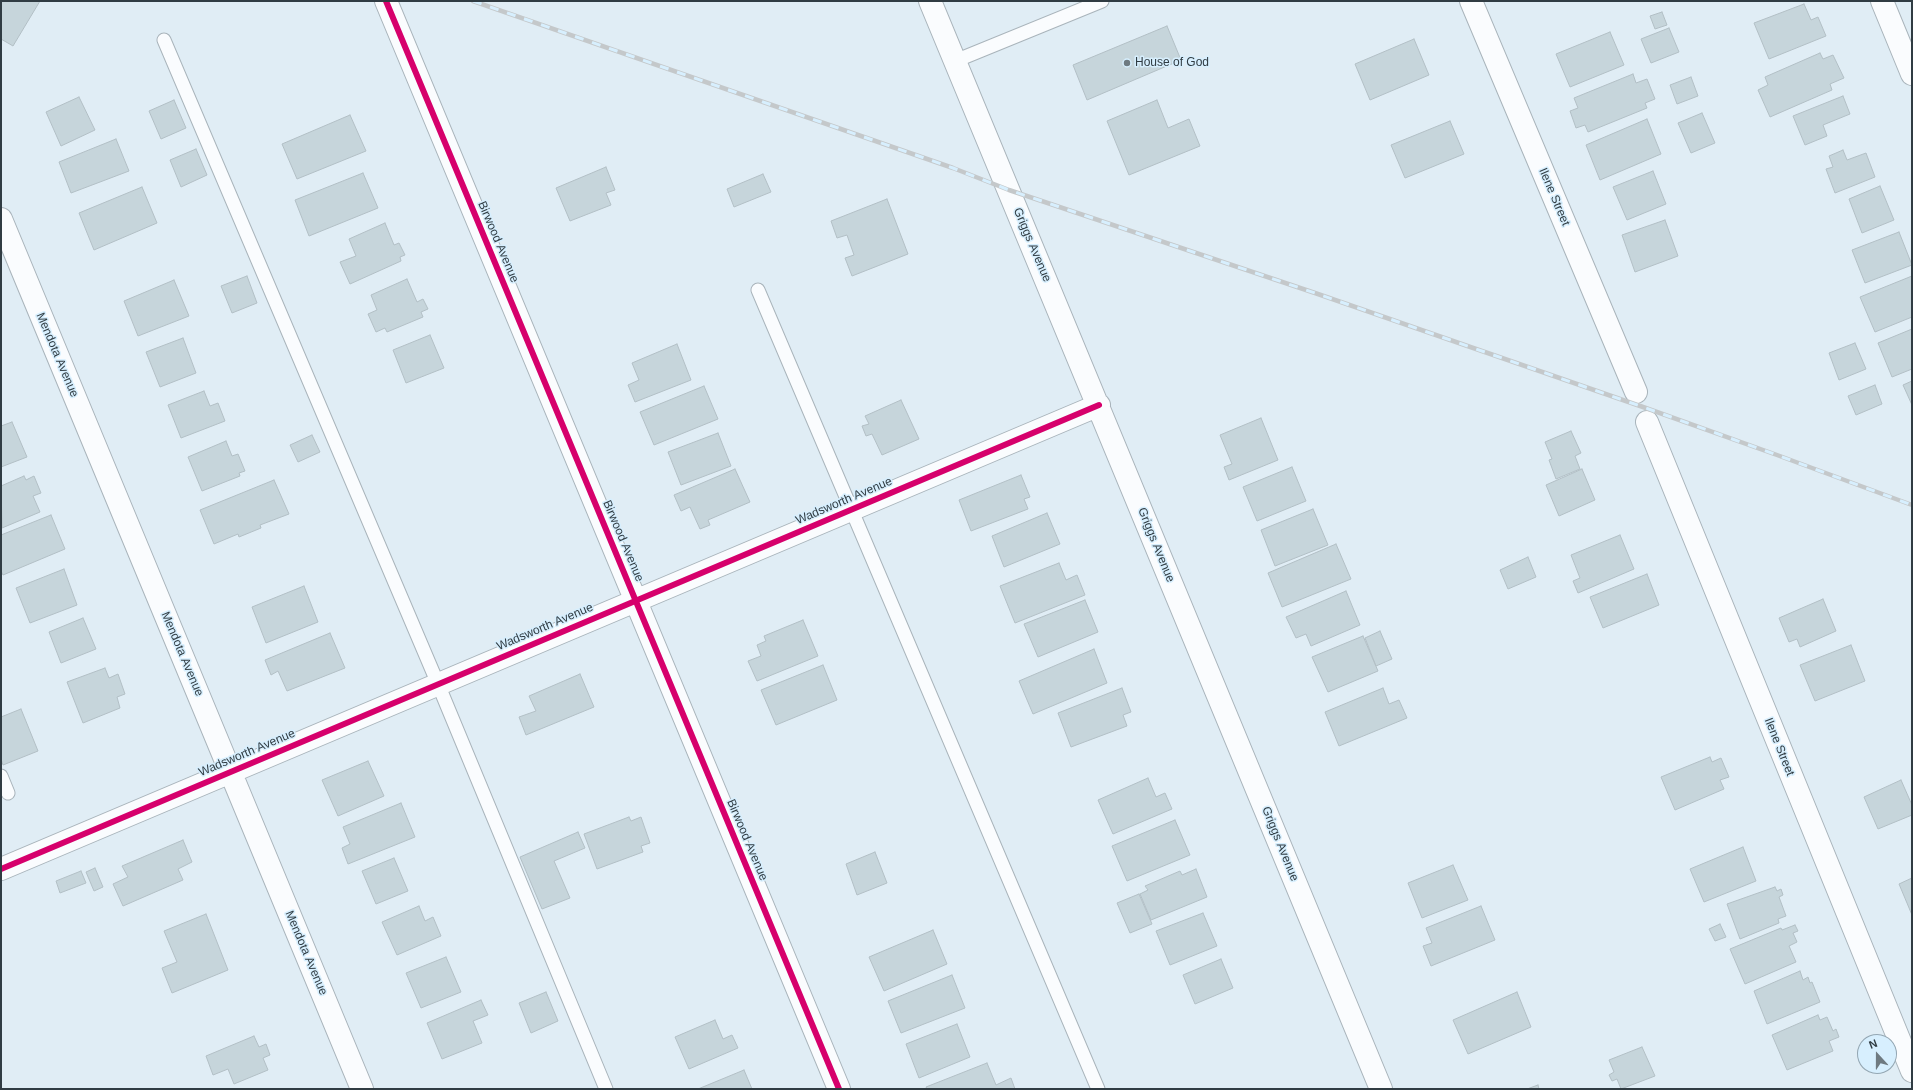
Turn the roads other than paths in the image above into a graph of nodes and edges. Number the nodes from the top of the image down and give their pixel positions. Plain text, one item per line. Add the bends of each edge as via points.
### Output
1 (386, 1) edge
2 (930, 1) edge
3 (1102, 1) edge
4 (1472, 1) edge
5 (1882, 1) edge
6 (164, 40) dead end
7 (955, 61) junction
8 (1912, 74) edge
9 (1, 219) edge
10 (758, 290) dead end
11 (1636, 392) dead end
12 (1099, 405) junction
13 (1647, 422) dead end
14 (851, 510) junction
15 (636, 601) junction
16 (438, 684) junction
17 (231, 772) junction
18 (1, 776) edge
19 (8, 793) dead end
20 (1, 869) edge
21 (1912, 1071) edge
22 (362, 1089) edge
23 (606, 1089) edge
24 (839, 1089) edge
25 (1098, 1089) edge
26 (1381, 1089) edge

1 - 15 street, Birwood Avenue
2 - 7 street, Griggs Avenue
3 - 7 lane
4 - 11 street, Ilene Street
5 - 8 street
6 - 16 lane
7 - 12 street, Griggs Avenue
9 - 17 street, Mendota Avenue
10 - 14 lane
12 - 14 street, Wadsworth Avenue
12 - 26 street, Griggs Avenue
13 - 21 street, Ilene Street
14 - 15 street, Wadsworth Avenue
14 - 25 lane
15 - 16 street, Wadsworth Avenue
15 - 24 street, Birwood Avenue
16 - 17 street, Wadsworth Avenue
16 - 23 lane
17 - 20 street, Wadsworth Avenue
17 - 22 street, Mendota Avenue
18 - 19 lane

